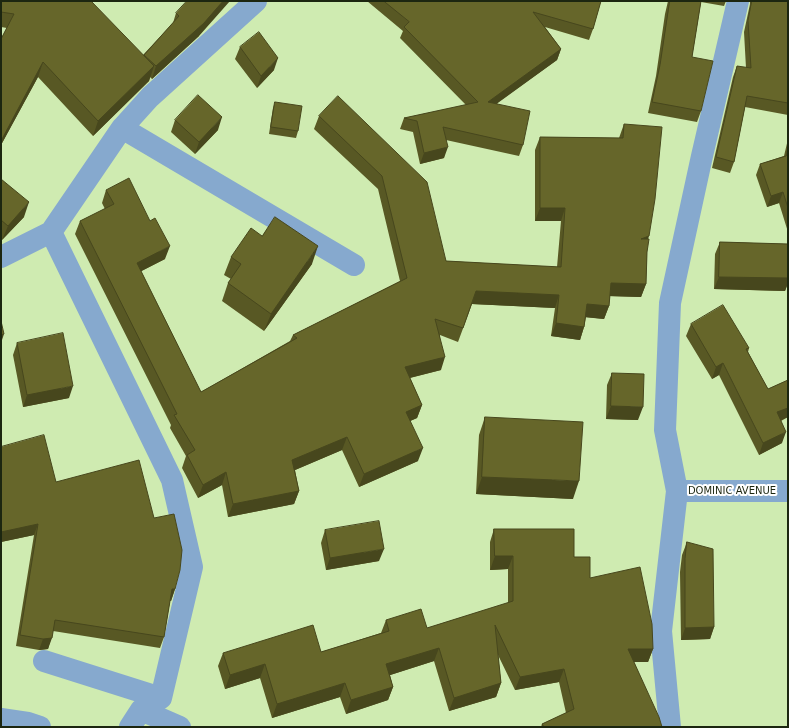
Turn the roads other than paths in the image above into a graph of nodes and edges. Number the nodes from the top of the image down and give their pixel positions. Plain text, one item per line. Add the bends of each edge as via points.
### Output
1 (256, 1) edge
2 (738, 1) edge
3 (122, 128) junction
4 (51, 232) junction
5 (1, 257) edge
6 (354, 265) dead end
7 (788, 490) edge
8 (677, 491) junction
9 (44, 662) dead end
10 (162, 698) junction
11 (135, 718) edge
12 (1, 719) edge
13 (40, 727) edge
14 (180, 727) edge
15 (670, 727) edge

1 - 3 street via 150,97
2 - 8 street via 670,304 665,430
3 - 4 street
3 - 6 street
4 - 5 street
4 - 10 street via 172,480 192,567
7 - 8 street, DOMINIC AVENUE
8 - 15 street via 661,631
9 - 10 street
10 - 11 street
11 - 14 street
12 - 13 street

